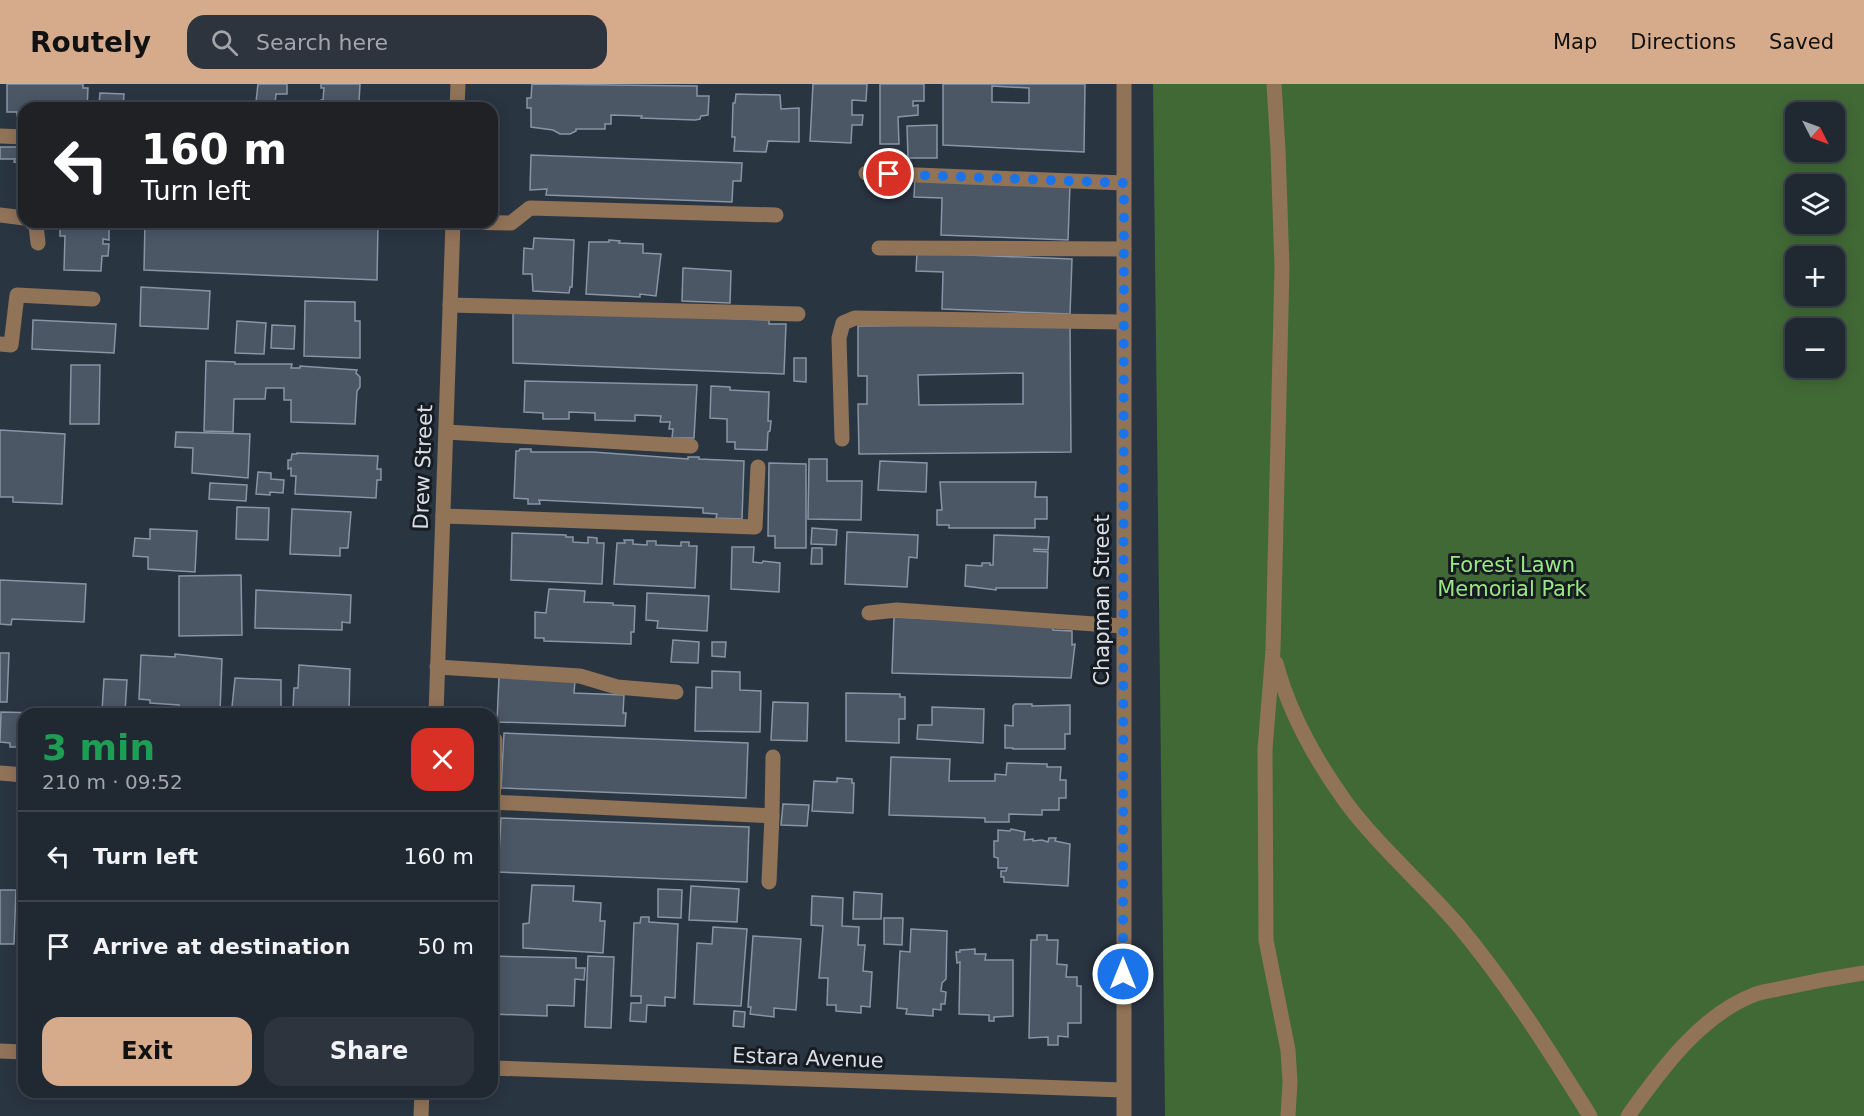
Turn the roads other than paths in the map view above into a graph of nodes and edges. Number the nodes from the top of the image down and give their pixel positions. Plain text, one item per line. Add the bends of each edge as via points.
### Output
1 (458, 84) edge
2 (1124, 84) edge
3 (1274, 84) edge
4 (457, 102) edge
5 (0, 136) edge
6 (18, 137) edge
7 (866, 173) dead end
8 (1124, 183) junction
9 (0, 215) edge
10 (776, 215) dead end
11 (18, 217) edge
12 (498, 223) edge
13 (36, 228) edge
14 (453, 228) edge
15 (39, 243) dead end
16 (879, 248) dead end
17 (1124, 249) junction
18 (93, 299) dead end
19 (450, 305) junction
20 (798, 315) dead end
21 (1123, 322) junction
22 (0, 344) edge
23 (446, 432) junction
24 (842, 439) dead end
25 (691, 446) dead end
26 (758, 467) dead end
27 (443, 516) junction
28 (869, 613) dead end
29 (1123, 626) junction
30 (1273, 650) junction
31 (437, 667) junction
32 (676, 692) dead end
33 (436, 708) edge
34 (773, 757) dead end
35 (0, 773) edge
36 (18, 774) edge
37 (498, 802) edge
38 (772, 816) junction
39 (769, 882) dead end
40 (1864, 973) edge
41 (0, 1051) edge
42 (18, 1052) edge
43 (498, 1068) edge
44 (1123, 1090) junction
45 (422, 1098) edge
46 (421, 1116) edge
47 (1124, 1116) edge
48 (1288, 1116) edge
49 (1590, 1116) edge
50 (1628, 1116) edge

1 - 4 street
2 - 8 street, Chapman Street
3 - 30 street via 1282,267
5 - 6 street
7 - 8 street
8 - 17 street, Chapman Street
9 - 11 street
10 - 12 street via 530,208 511,223
13 - 15 street
14 - 19 street, Drew Street
16 - 17 street
17 - 21 street, Chapman Street
18 - 22 street via 17,295 11,345
19 - 20 street
19 - 23 street, Drew Street
21 - 24 street via 855,318 843,323 839,338
21 - 29 street, Chapman Street
23 - 25 street
23 - 27 street, Drew Street
26 - 27 street via 755,527
27 - 31 street, Drew Street
28 - 29 street via 897,610
29 - 44 street, Chapman Street
30 - 48 street via 1265,749 1266,940 1288,1050
30 - 49 street via 1293,714 1345,801 1498,975
31 - 32 street via 580,676 617,687
31 - 33 street, Drew Street
34 - 38 street
35 - 36 street
37 - 38 street
38 - 39 street
40 - 50 street via 1756,994 1726,1010 1660,1071
41 - 42 street
43 - 44 street, Estara Avenue
44 - 47 street, Chapman Street
45 - 46 street

